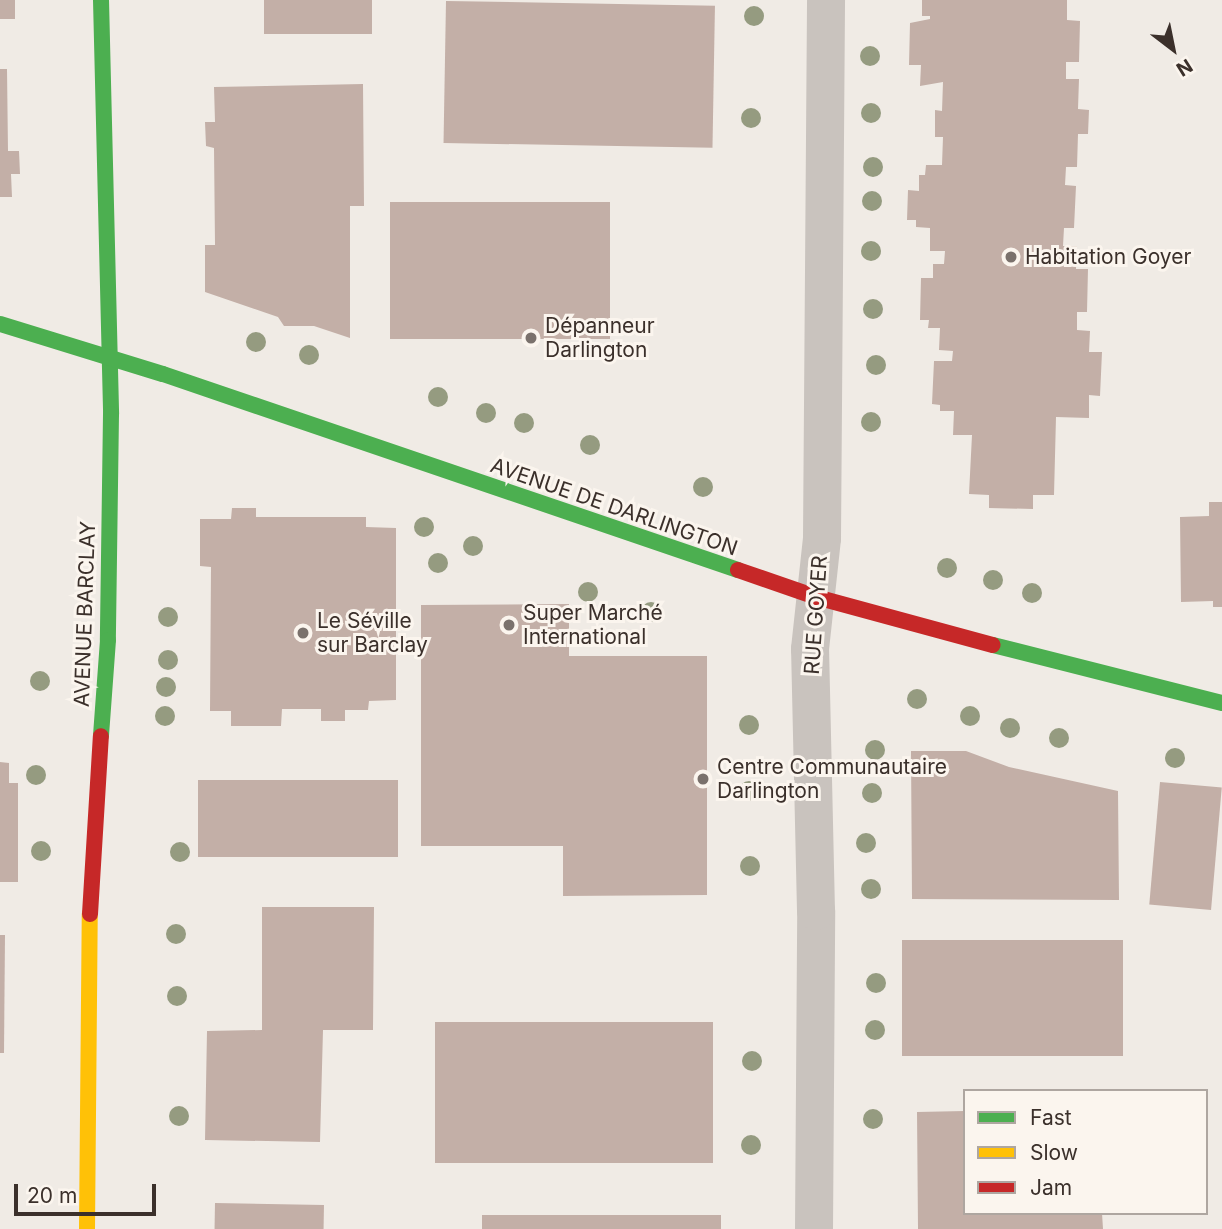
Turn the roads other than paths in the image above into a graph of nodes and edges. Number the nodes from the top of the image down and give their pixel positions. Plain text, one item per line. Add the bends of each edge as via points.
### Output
1 (101, 0) edge
2 (826, 0) edge
3 (0, 324) edge
4 (108, 355) junction
5 (816, 597) junction
6 (1222, 703) edge
7 (87, 1229) edge
8 (814, 1229) edge

1 - 4 street, AVENUE BARCLAY
2 - 5 street, RUE GOYER via 822,538
3 - 4 street, AVENUE DE DARLINGTON
4 - 5 street, AVENUE DE DARLINGTON
4 - 7 street, AVENUE BARCLAY via 108,640 90,891
5 - 6 street, AVENUE DE DARLINGTON
5 - 8 street, RUE GOYER via 810,649 816,911

